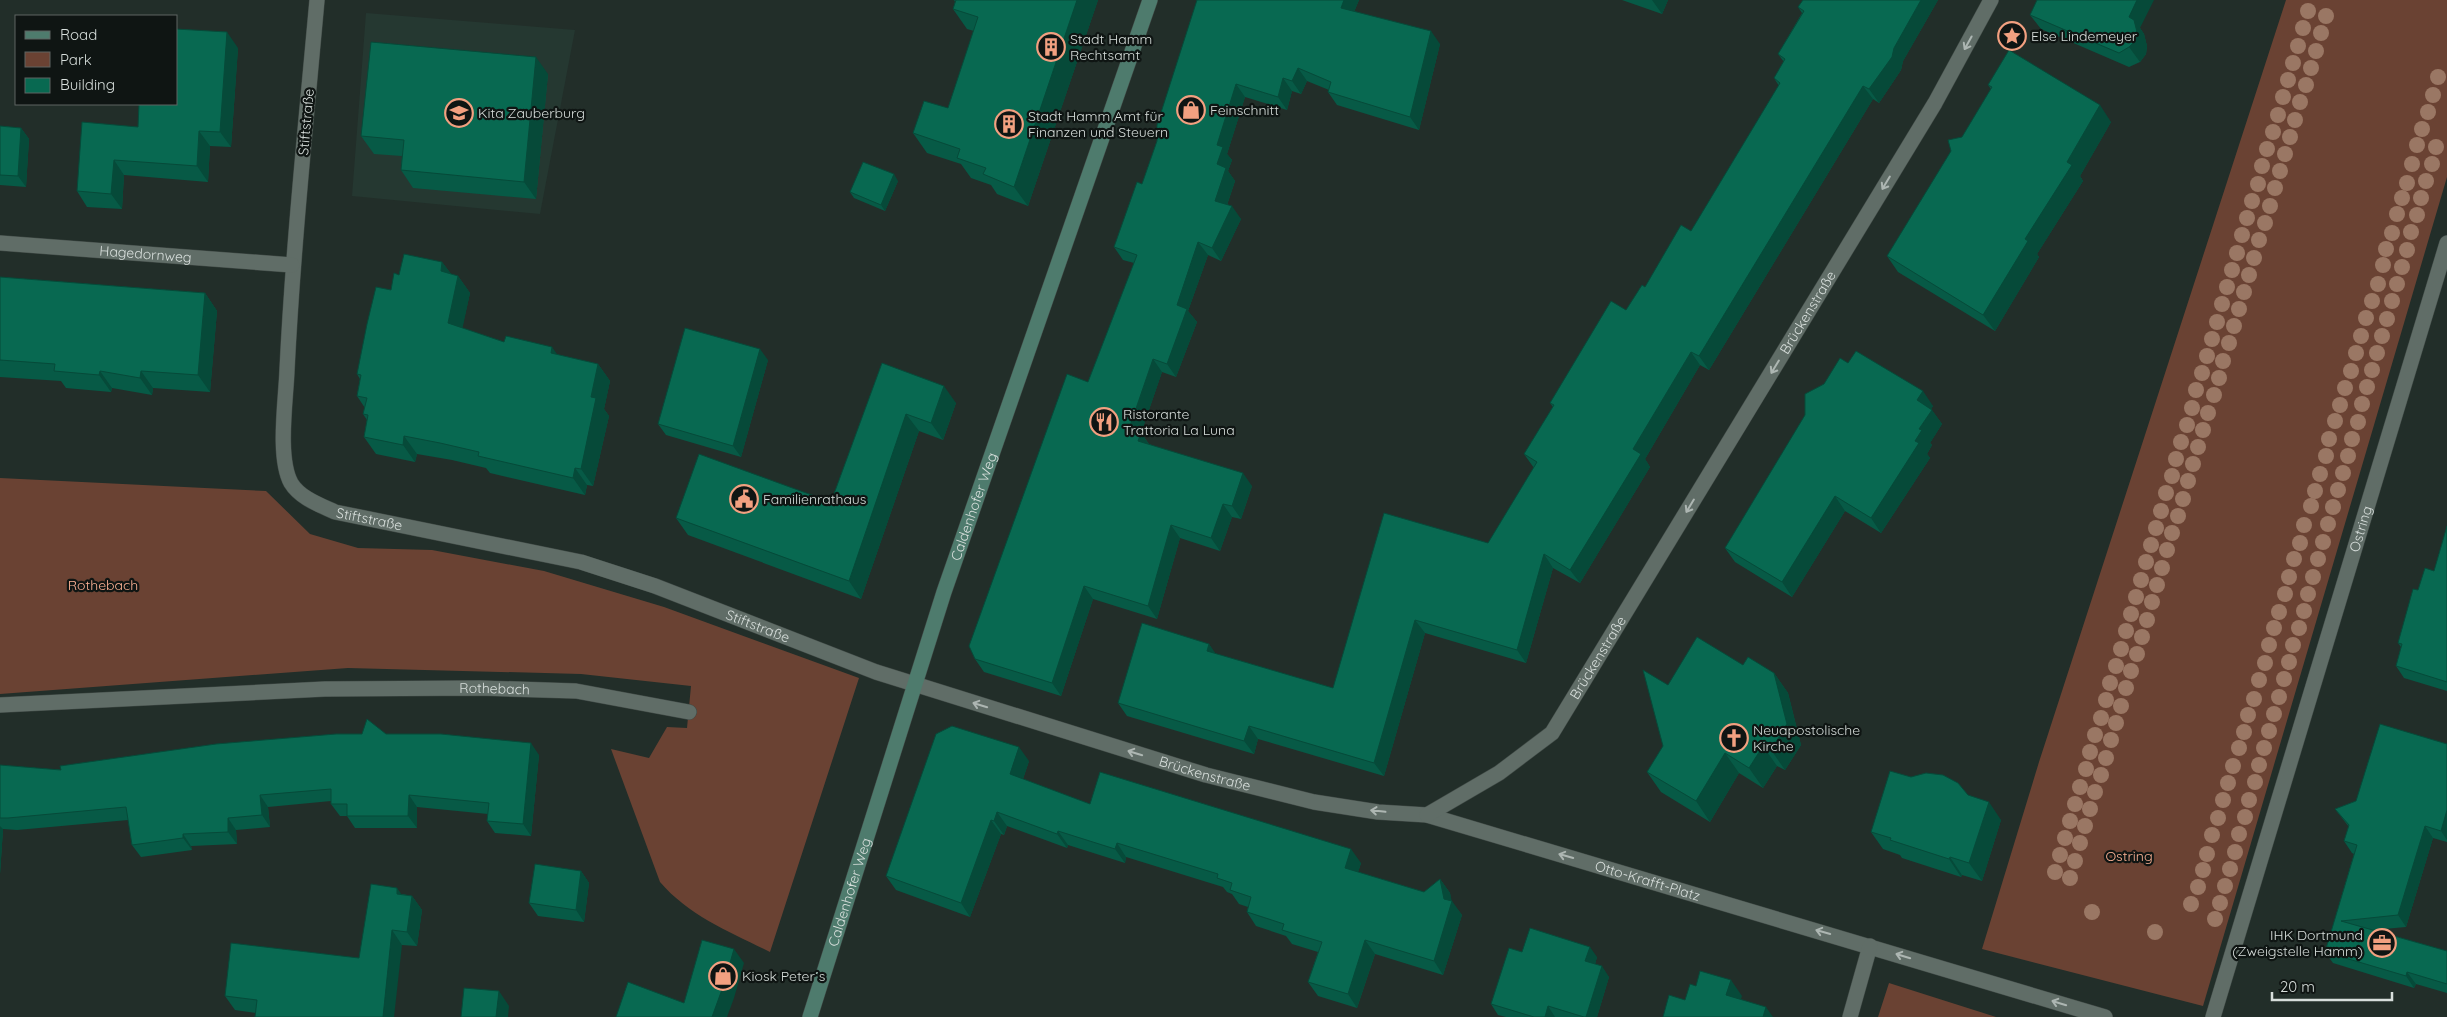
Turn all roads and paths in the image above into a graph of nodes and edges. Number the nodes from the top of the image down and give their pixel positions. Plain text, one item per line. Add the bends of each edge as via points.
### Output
1 (317, 0) edge
2 (1150, 0) edge
3 (1991, 0) edge
4 (0, 243) edge
5 (2447, 243) edge
6 (292, 265) junction
7 (915, 684) junction
8 (0, 705) edge
9 (688, 712) dead end
10 (1427, 815) junction
11 (1870, 946) junction
12 (810, 1017) edge
13 (1850, 1017) edge
14 (2105, 1017) edge
15 (2214, 1017) edge

1 - 6 street, Stiftstraße
2 - 7 street, Caldenhofer Weg
3 -> 10 street, Brückenstraße via 1925,120 1552,733 1499,773
4 - 6 street, Hagedornweg
5 - 15 street, Ostring
6 - 7 street, Stiftstraße via 285,462 292,484 300,493 335,512 581,562 655,586 876,672
10 -> 7 street, Brückenstraße via 1378,812 1314,802 1206,775
7 - 12 street, Caldenhofer Weg
8 - 9 street, Rothebach via 325,689 480,688 576,691
11 -> 10 street, Otto-Krafft-Platz
11 - 13 street
14 -> 11 street, Otto-Krafft-Platz

